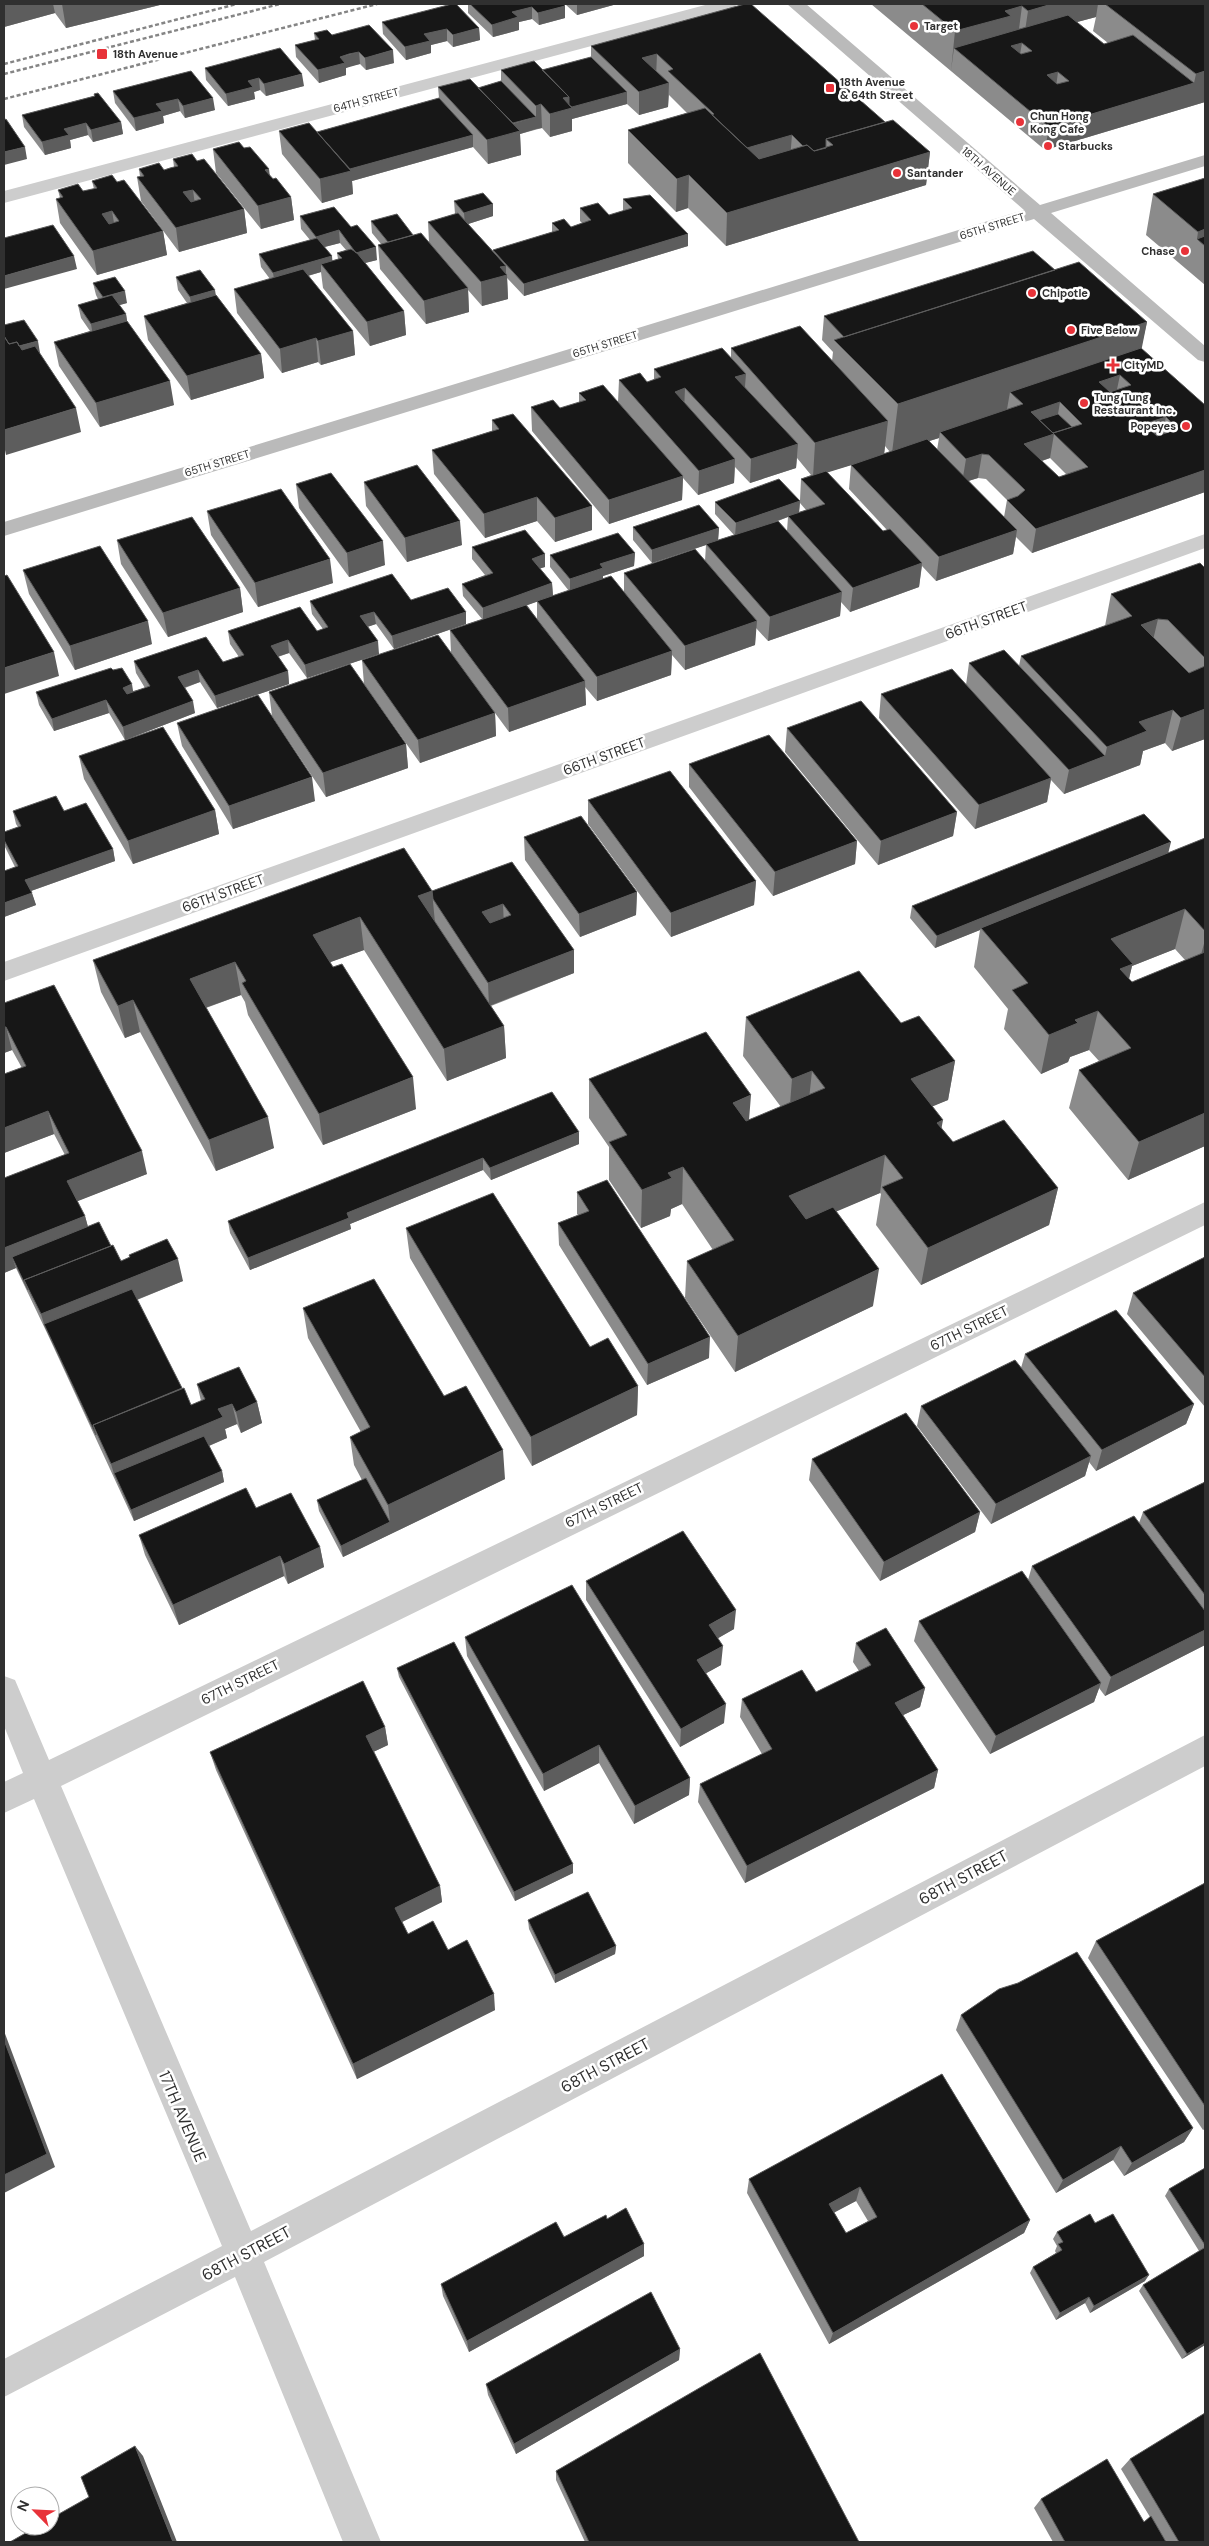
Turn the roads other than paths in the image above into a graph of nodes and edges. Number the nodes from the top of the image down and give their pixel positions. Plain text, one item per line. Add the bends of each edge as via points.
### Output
1 (728, 4) edge
2 (796, 4) edge
3 (1205, 160) edge
4 (4, 197) edge
5 (1037, 212) junction
6 (1205, 356) edge
7 (4, 529) edge
8 (1205, 541) edge
9 (4, 972) edge
10 (1205, 1213) edge
11 (4, 1690) edge
12 (1205, 1750) edge
13 (41, 1779) junction
14 (4, 1798) edge
15 (242, 2255) junction
16 (4, 2379) edge
17 (362, 2542) edge

1 - 4 street, 64TH STREET
2 - 5 main road, 18TH AVENUE
3 - 5 main road, 65TH STREET
5 - 6 main road, 18TH AVENUE
5 - 7 main road, 65TH STREET
8 - 9 street, 66TH STREET
10 - 13 street, 67TH STREET
11 - 13 street, 17TH AVENUE
12 - 15 street, 68TH STREET
13 - 14 street, 67TH STREET
13 - 15 street, 17TH AVENUE
15 - 16 street, 68TH STREET
15 - 17 street, 17TH AVENUE

